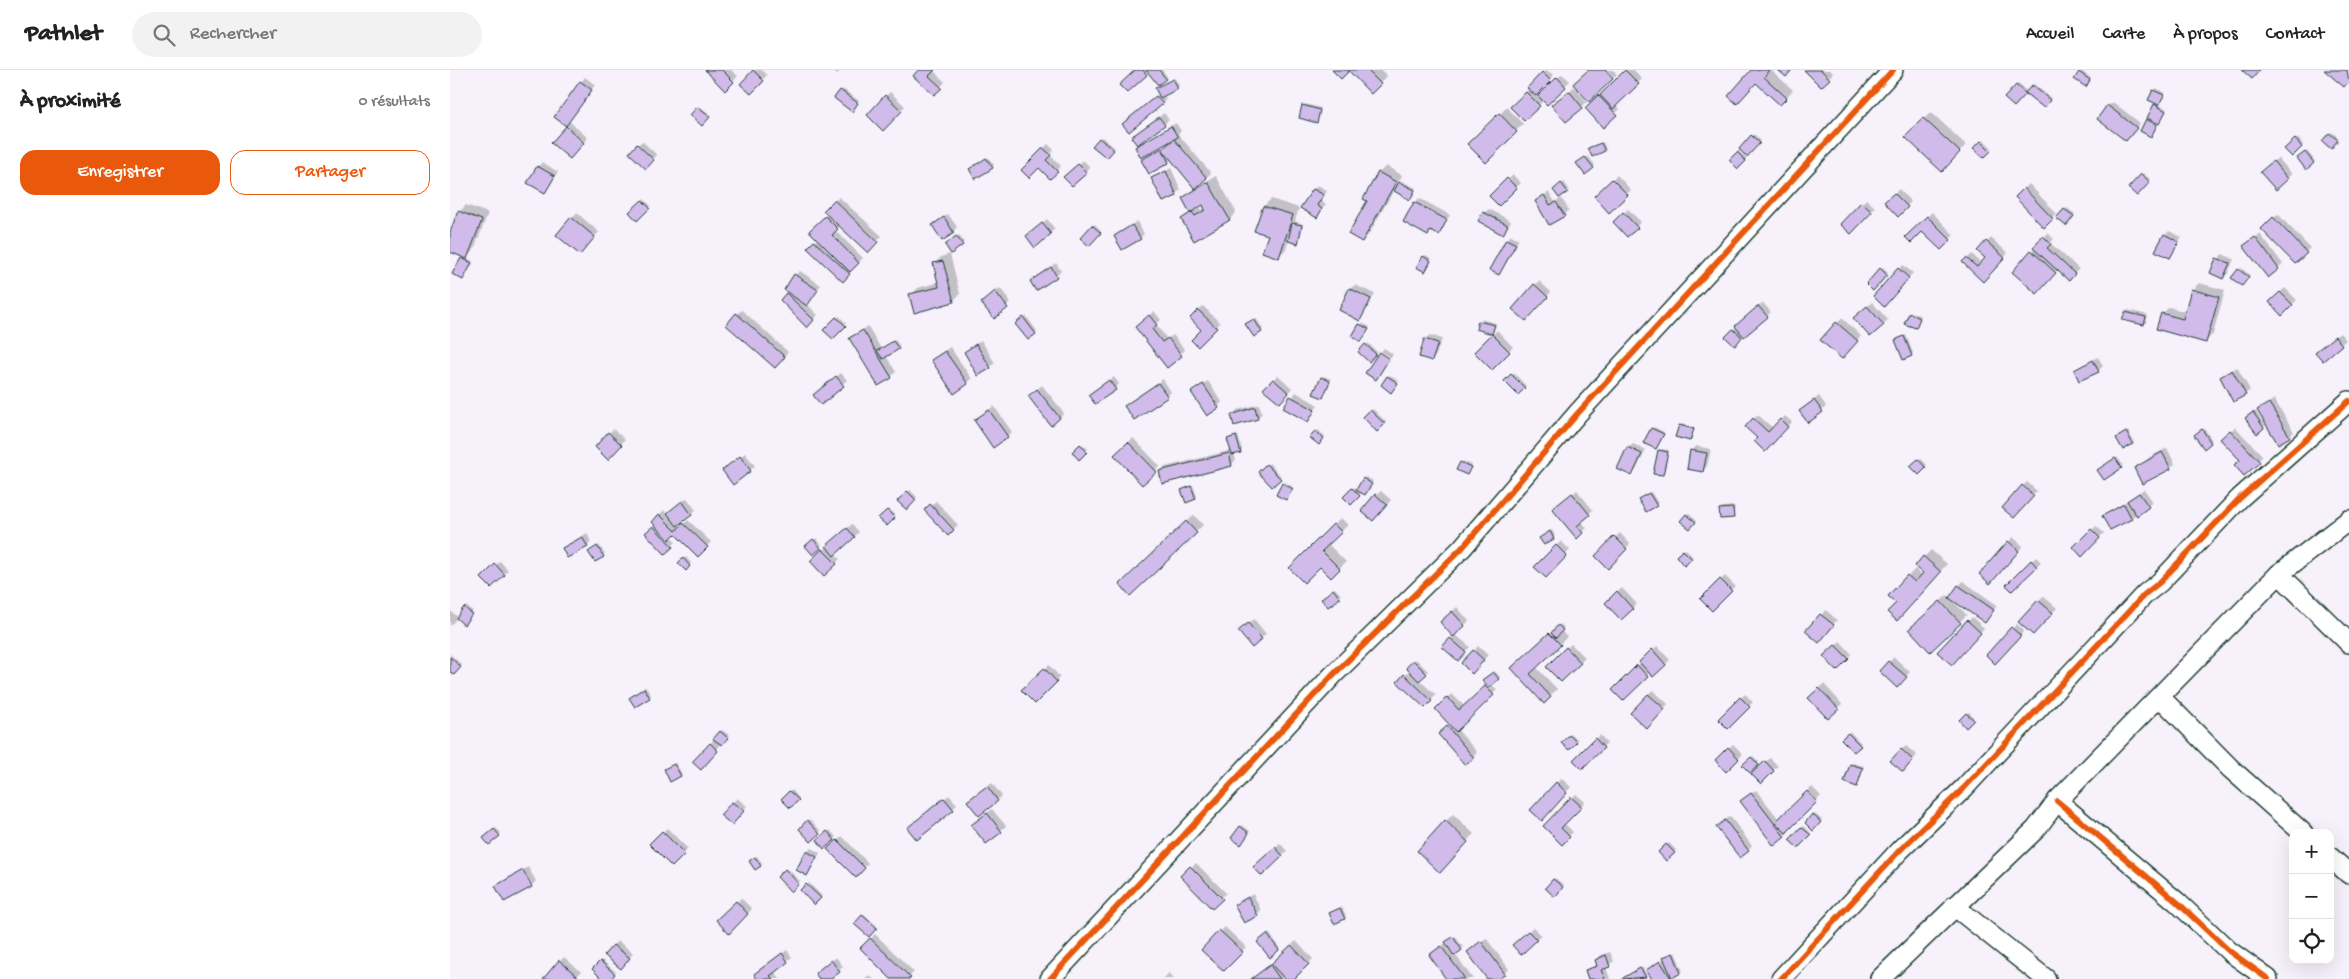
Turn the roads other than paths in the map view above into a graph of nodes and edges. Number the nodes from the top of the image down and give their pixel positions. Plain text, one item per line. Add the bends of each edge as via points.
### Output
1 (1893, 70) edge
2 (2349, 401) edge
3 (2349, 520) edge
4 (2279, 574) junction
5 (2349, 643) edge
6 (2160, 697) junction
7 (2057, 801) junction
8 (2298, 829) edge
9 (2334, 861) edge
10 (2349, 874) edge
11 (1954, 906) junction
12 (1050, 979) edge
13 (1781, 979) edge
14 (1880, 979) edge
15 (2046, 979) edge
16 (2268, 979) edge

1 - 12 street via 1578,413 1462,548 1333,676
2 - 13 street via 2240,498 2145,594 1964,788 1899,850
3 - 4 street
4 - 5 street
4 - 6 street
6 - 7 street
6 - 8 street via 2231,769
7 - 11 street via 2036,829
7 - 16 street via 2177,902 2229,951
9 - 10 street
11 - 14 street
11 - 15 street

